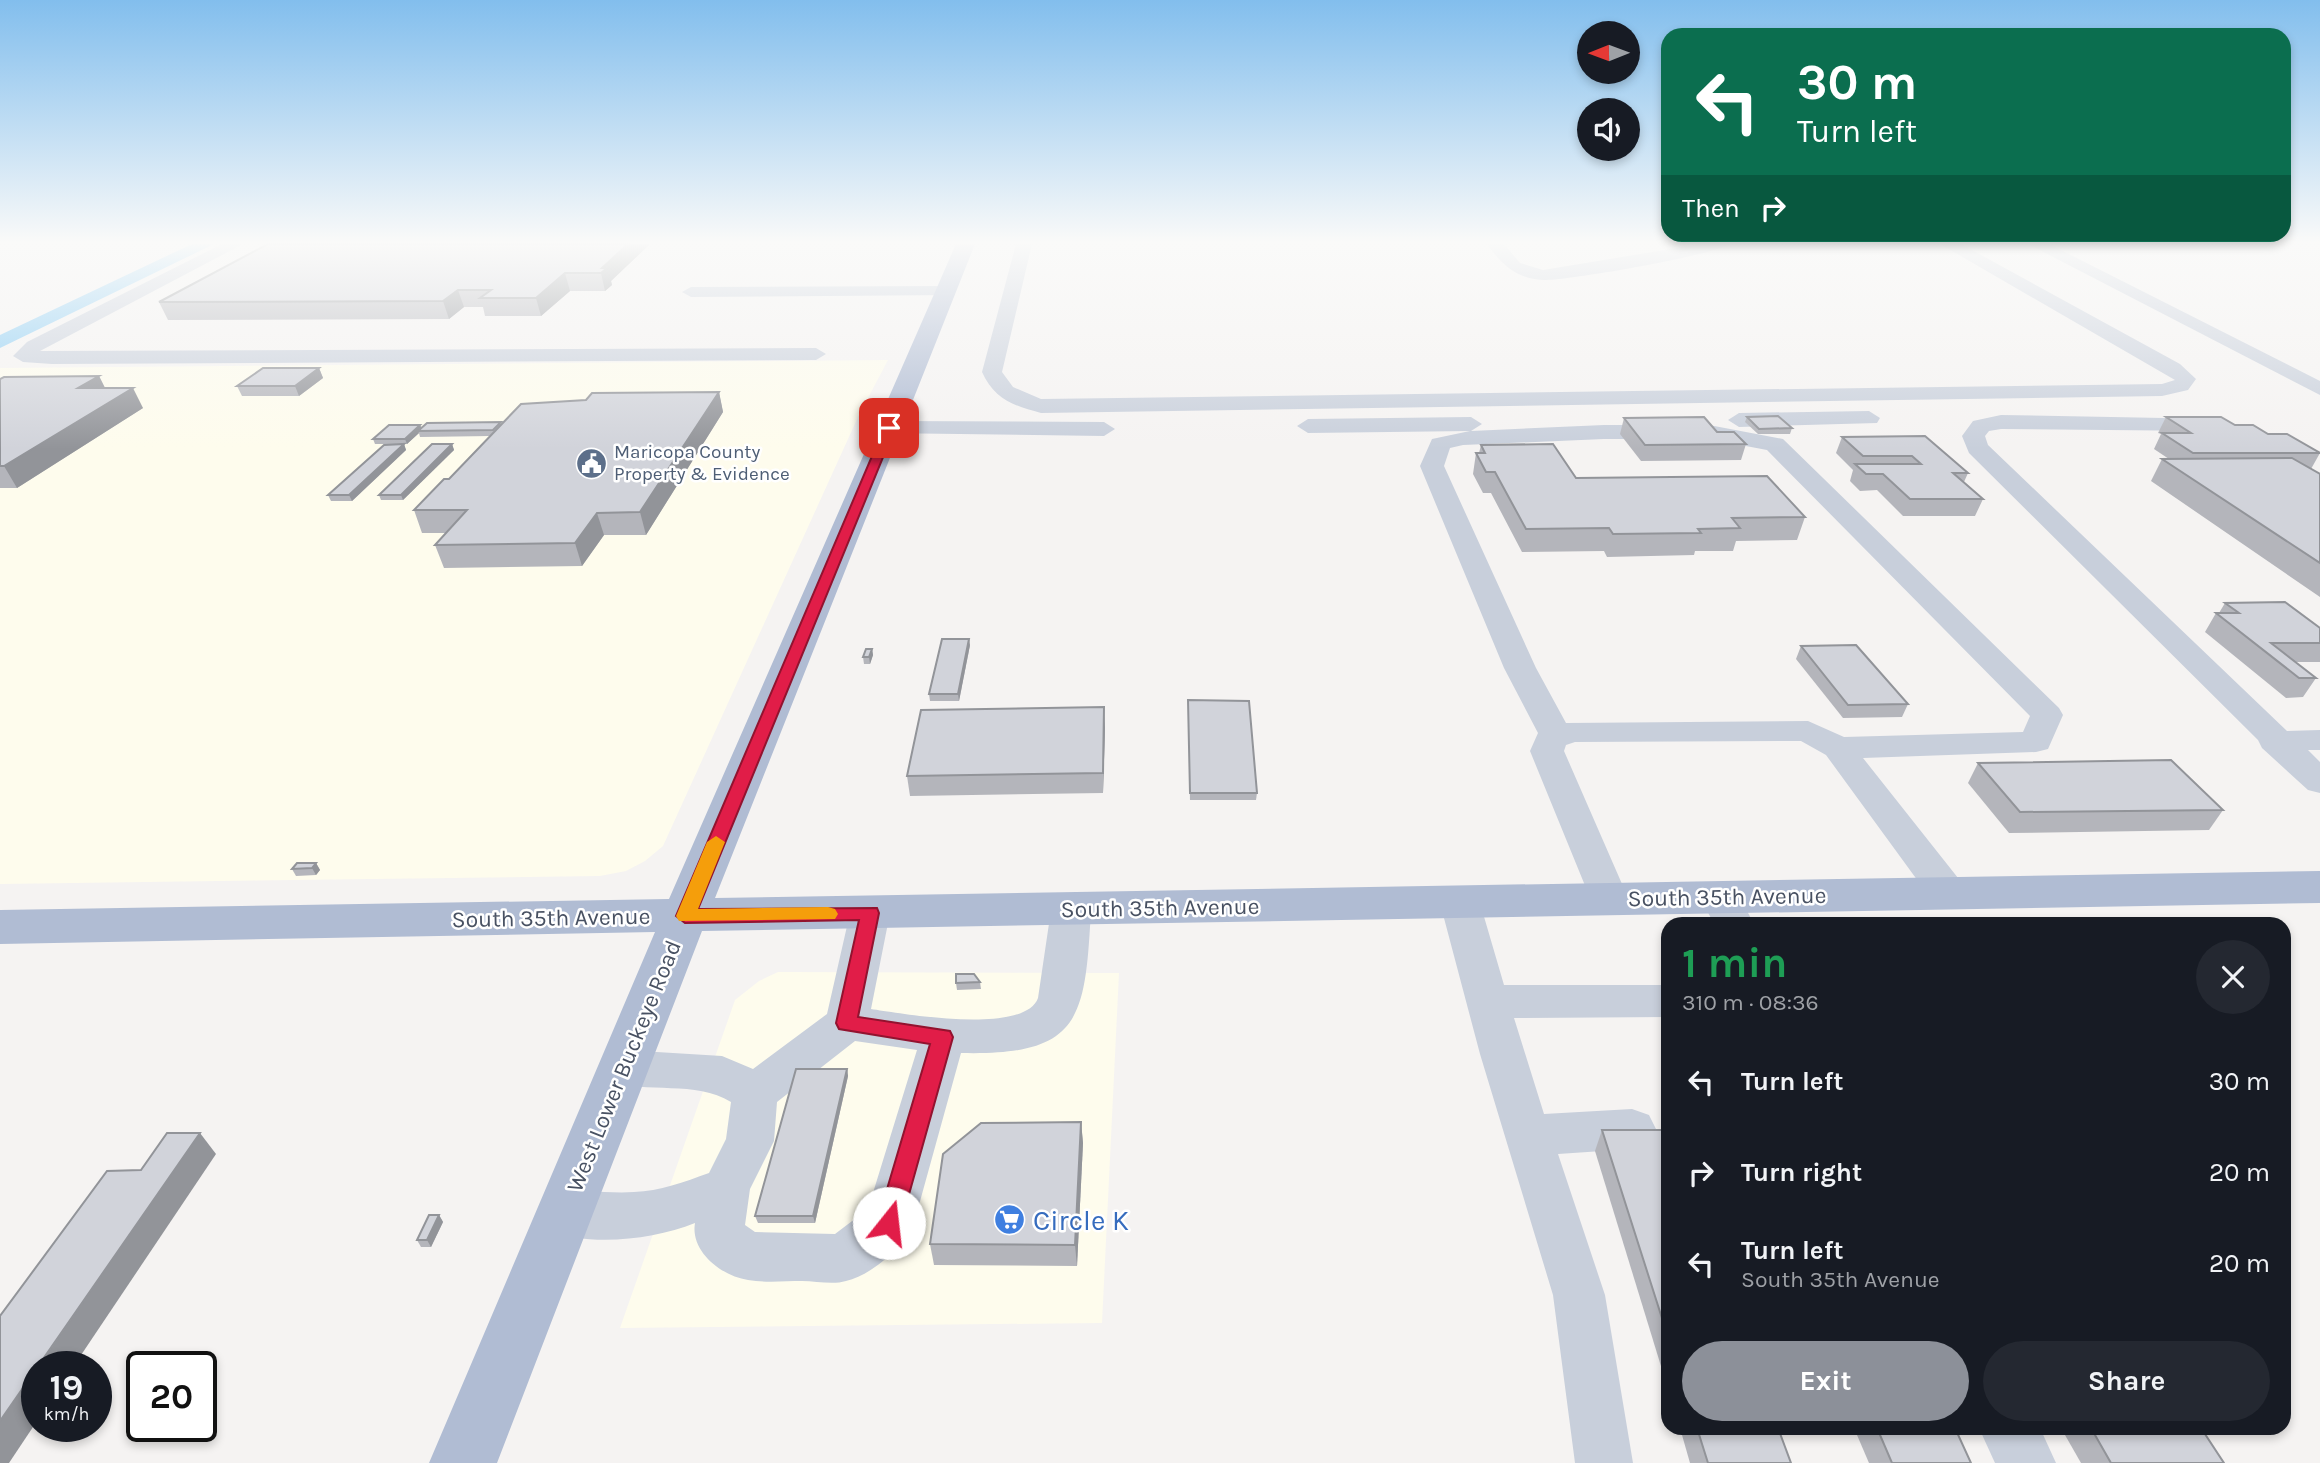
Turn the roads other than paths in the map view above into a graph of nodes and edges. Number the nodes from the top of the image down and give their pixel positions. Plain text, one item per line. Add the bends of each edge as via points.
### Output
1 (100, 312) edge
2 (938, 312) edge
3 (1007, 312) edge
4 (2075, 312) edge
5 (2170, 312) edge
6 (816, 354) dead end
7 (2320, 389) edge
8 (1870, 418) dead end
9 (1286, 426) dead end
10 (889, 428) junction
11 (1132, 428) dead end
12 (2234, 428) edge
13 (1557, 737) junction
14 (2320, 740) edge
15 (2274, 741) junction
16 (1838, 748) junction
17 (2320, 782) edge
18 (2320, 887) edge
19 (1948, 893) junction
20 (1609, 900) junction
21 (1460, 903) junction
22 (1072, 910) junction
23 (1727, 911) edge
24 (870, 913) junction
25 (685, 916) junction
26 (0, 927) edge
27 (1661, 1001) edge
28 (1488, 1002) junction
29 (847, 1023) junction
30 (943, 1037) junction
31 (624, 1068) junction
32 (755, 1093) junction
33 (1632, 1129) edge
34 (1530, 1135) junction
35 (726, 1188) junction
36 (564, 1214) junction
37 (2012, 1435) edge
38 (463, 1463) edge
39 (1604, 1463) edge
40 (2027, 1463) edge

1 - 6 lane via 23,356
2 - 10 main road, West Lower Buckeye Road
3 - 4 lane via 992,372 998,387 1015,400 1041,406 2162,390 2181,386 2186,379
5 - 7 lane
8 - 9 lane
10 - 11 lane
10 - 25 main road, West Lower Buckeye Road
12 - 15 lane via 2001,422 1981,426 1973,436 1977,449
13 - 16 lane via 1571,732 1808,731
13 - 16 lane via 1520,668 1432,466 1440,444 1462,438 1604,432 1710,432 1775,444 2047,715 2036,742
13 - 20 lane via 1551,739 1547,751
14 - 15 lane
15 - 17 lane
16 - 19 lane
18 - 19 main road, South 35th Avenue
19 - 23 main road, South 35th Avenue
20 - 21 main road, South 35th Avenue
20 - 23 main road, South 35th Avenue
21 - 22 main road, South 35th Avenue
21 - 28 lane
22 - 24 main road, South 35th Avenue
22 - 30 lane via 1065,975 1052,1018 1032,1032
24 - 25 main road, South 35th Avenue
24 - 29 lane
25 - 26 main road, South 35th Avenue
25 - 31 main road, West Lower Buckeye Road
27 - 28 lane
28 - 34 lane
29 - 30 lane
29 - 32 lane
30 - 35 lane via 889,1223 845,1258 747,1255 718,1236
31 - 32 lane via 722,1074
31 - 36 main road, West Lower Buckeye Road
32 - 35 lane via 750,1141
33 - 34 lane
34 - 39 lane via 1579,1295
35 - 36 lane via 675,1208 635,1215
36 - 38 main road, West Lower Buckeye Road
37 - 40 lane

